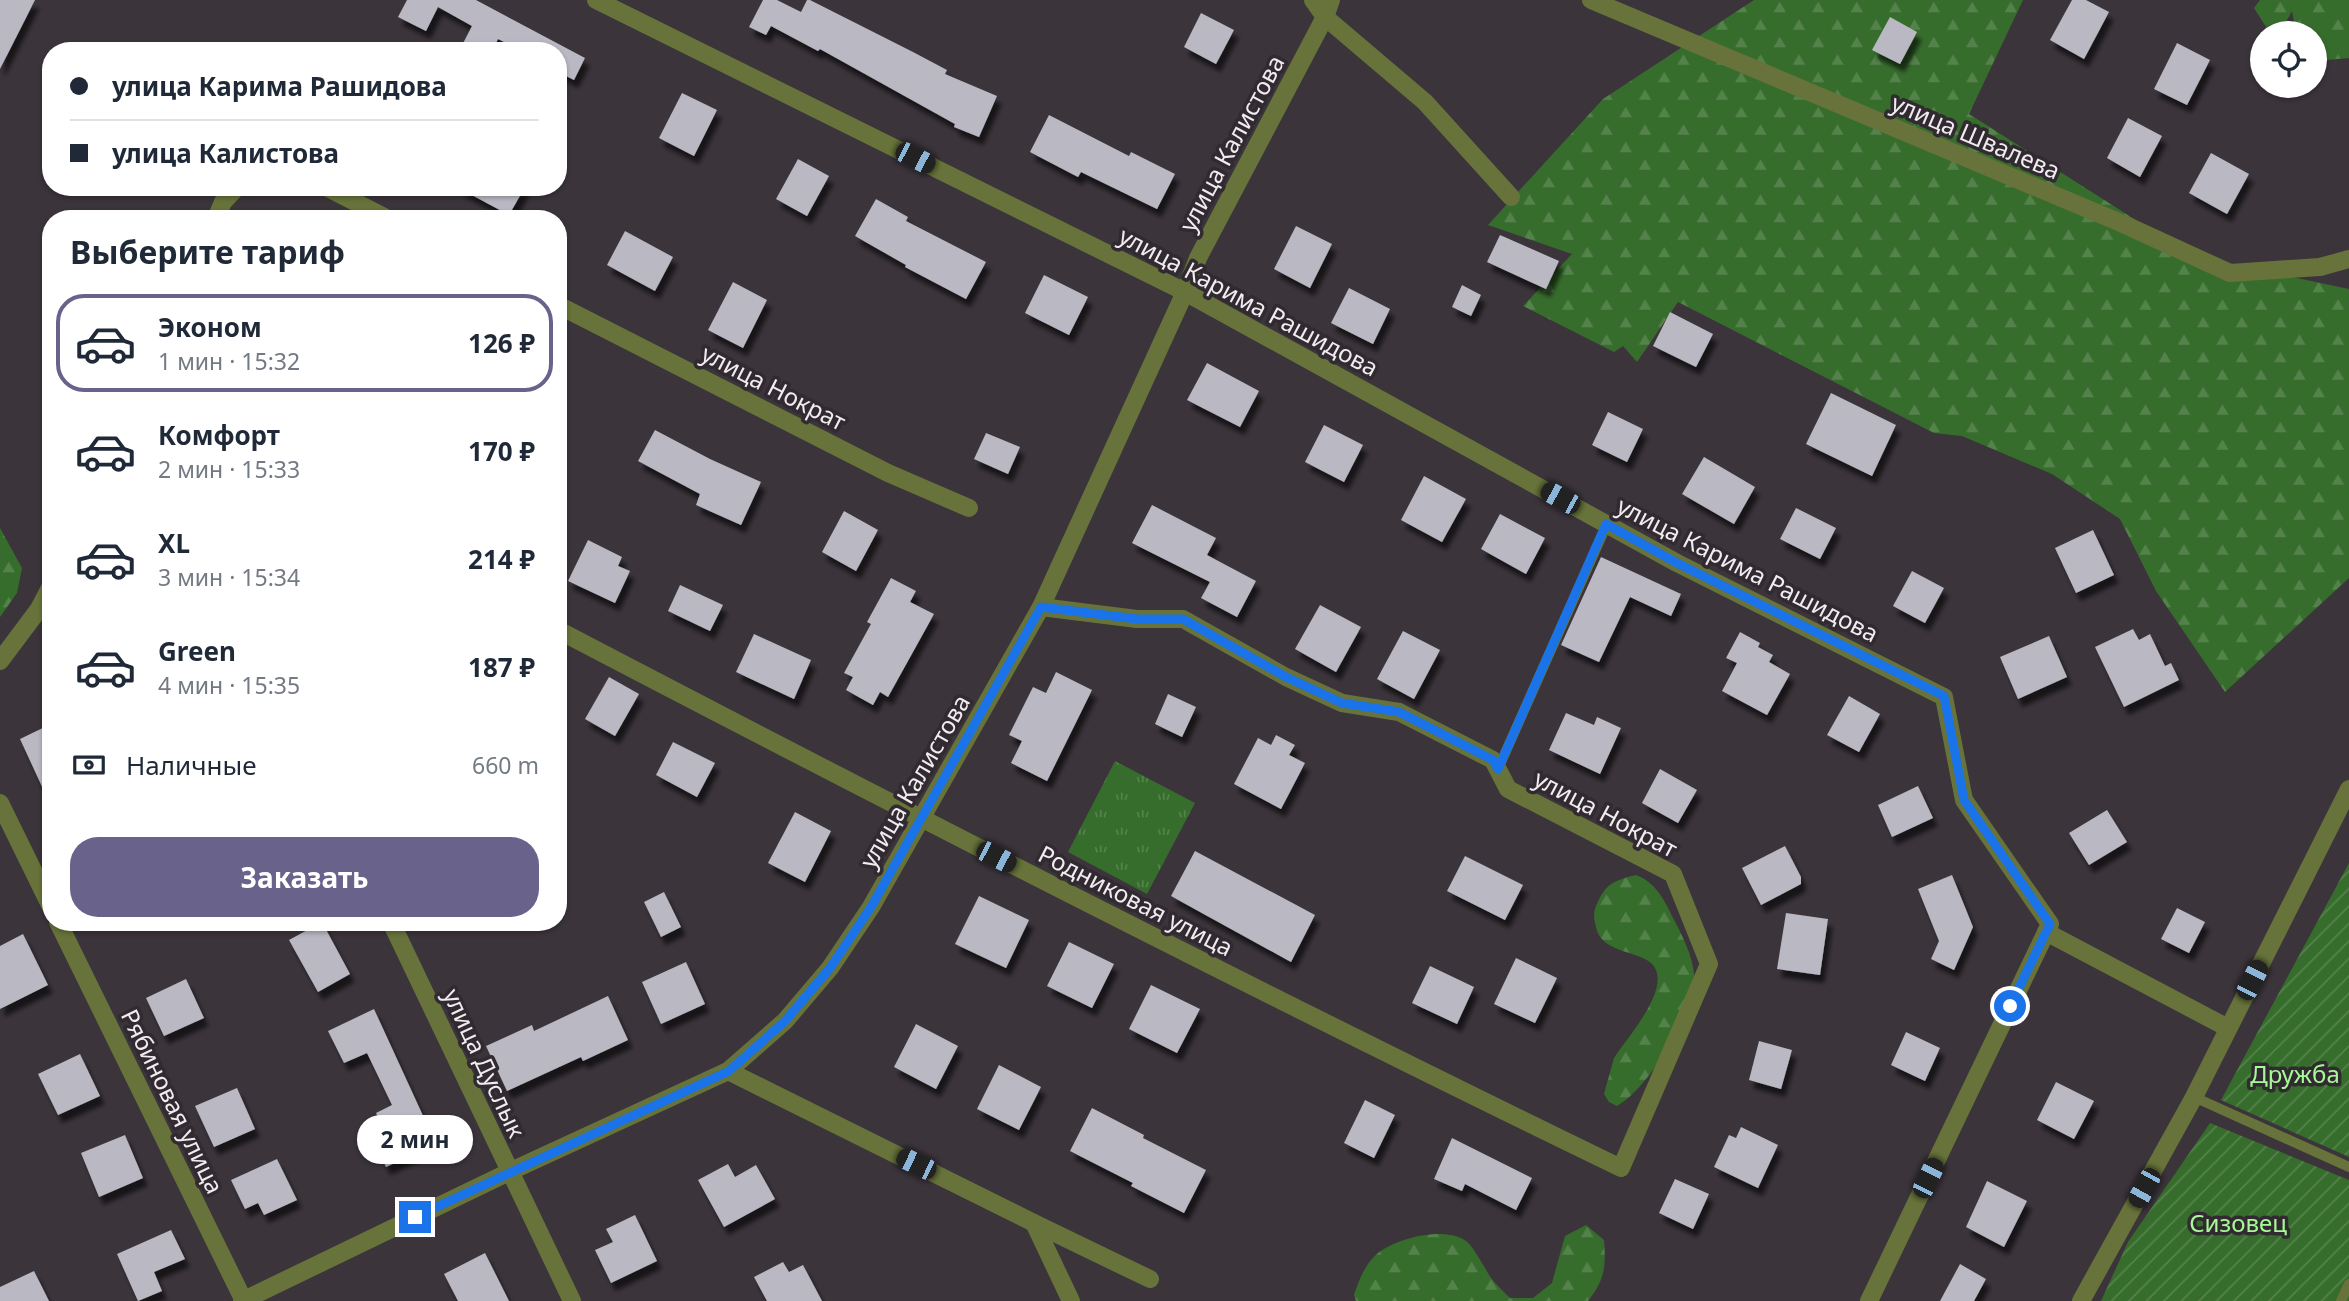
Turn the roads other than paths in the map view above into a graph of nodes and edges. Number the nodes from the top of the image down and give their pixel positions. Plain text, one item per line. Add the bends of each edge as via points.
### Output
1 (596, 0) edge
2 (1313, 0) edge
3 (1591, 0) edge
4 (1328, 9) edge
5 (343, 196) edge
6 (1511, 197) dead end
7 (371, 210) edge
8 (2349, 259) edge
9 (1185, 292) junction
10 (567, 310) edge
11 (969, 508) dead end
12 (1606, 524) junction
13 (1041, 607) junction
14 (42, 615) edge
15 (567, 635) edge
16 (0, 661) edge
17 (1498, 769) junction
18 (2349, 789) edge
19 (0, 803) edge
20 (921, 820) junction
21 (42, 889) edge
22 (62, 931) edge
23 (395, 931) edge
24 (2046, 932) junction
25 (2228, 1027) junction
26 (729, 1071) junction
27 (2194, 1097) junction
28 (2349, 1167) edge
29 (1621, 1168) joint
30 (509, 1172) junction
31 (1034, 1223) junction
32 (1150, 1279) dead end
33 (2349, 1284) edge
34 (243, 1301) edge
35 (572, 1301) edge
36 (1071, 1301) edge
37 (1869, 1301) edge
38 (2081, 1301) edge
39 (2341, 1301) edge

1 - 9 street, улица Карима Рашидова
2 - 4 street
3 - 8 street, улица Швалева via 2230,272 2319,267
4 - 6 street via 1425,102
4 - 9 street, улица Калистова via 1198,258
5 - 7 street
9 - 12 street, улица Карима Рашидова
9 - 13 street, улица Калистова
10 - 11 street, улица Нократ via 888,473
12 - 17 lane
12 - 24 street, улица Карима Рашидова via 1944,696 1964,800 2050,924
13 - 17 street, улица Нократ via 1137,619 1183,619 1342,703 1399,712 1493,760
13 - 20 street, улица Калистова
14 - 16 street
15 - 20 street, Родниковая улица
17 - 29 street, улица Нократ via 1508,789 1673,874 1709,964
18 - 25 street
19 - 21 street
20 - 26 street, улица Калистова via 830,968 785,1021
20 - 29 street, Родниковая улица
22 - 34 street, Рябиновая улица
23 - 30 street, улица Дуслык
24 - 25 street
24 - 37 street
25 - 27 street
26 - 30 street, улица Калистова
26 - 31 street
27 - 28 lane
27 - 38 street
30 - 34 street, улица Калистова
30 - 35 street, улица Дуслык
31 - 32 street
31 - 36 street
33 - 39 lane

